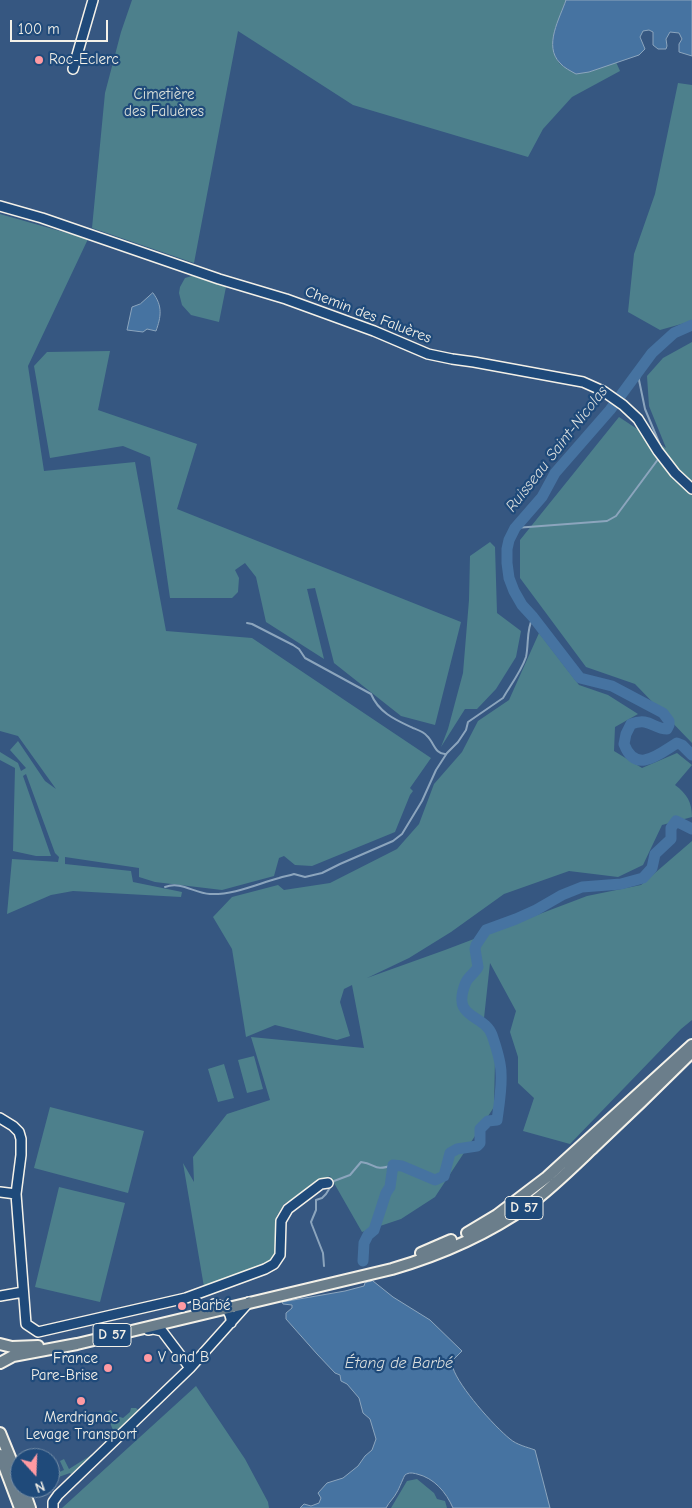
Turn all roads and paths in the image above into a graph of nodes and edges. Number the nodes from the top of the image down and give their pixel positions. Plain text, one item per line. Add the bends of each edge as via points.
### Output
1 (90, 1) edge
2 (73, 69) dead end
3 (0, 206) edge
4 (692, 489) edge
5 (692, 1045) edge
6 (692, 1052) edge
7 (0, 1118) edge
8 (328, 1183) dead end
9 (0, 1192) edge
10 (16, 1194) junction
11 (23, 1292) junction
12 (0, 1296) edge
13 (249, 1302) junction
14 (219, 1306) junction
15 (231, 1323) junction
16 (92, 1340) junction
17 (0, 1344) edge
18 (0, 1363) edge
19 (190, 1368) junction
20 (0, 1433) edge
21 (0, 1455) edge
22 (10, 1458) edge
23 (0, 1463) edge
24 (19, 1508) edge
25 (53, 1508) edge

1 - 2 street
3 - 4 street, Chemin des Faluères via 286,299 428,354 583,382 603,390 638,419 661,455
5 - 14 main road, D 57 via 547,1177 473,1230 442,1245 388,1263
6 - 13 main road, D 57 via 558,1181 503,1222 442,1252 413,1262
7 - 10 street via 19,1132 21,1139
8 - 11 street via 321,1184 288,1209 281,1220 280,1256 274,1264 195,1295 38,1332 26,1324
9 - 10 street
10 - 11 street
11 - 12 street
13 - 14 main road, D 57
13 - 15 street
14 - 15 street via 230,1314
14 - 16 main road, D 57
14 - 17 main road, D 57 via 46,1345
15 - 19 street
16 - 18 main road, D 57 via 13,1356
16 - 19 street via 160,1330
19 - 25 street via 58,1495
20 - 22 main road
21 - 24 main road
23 - 24 main road

